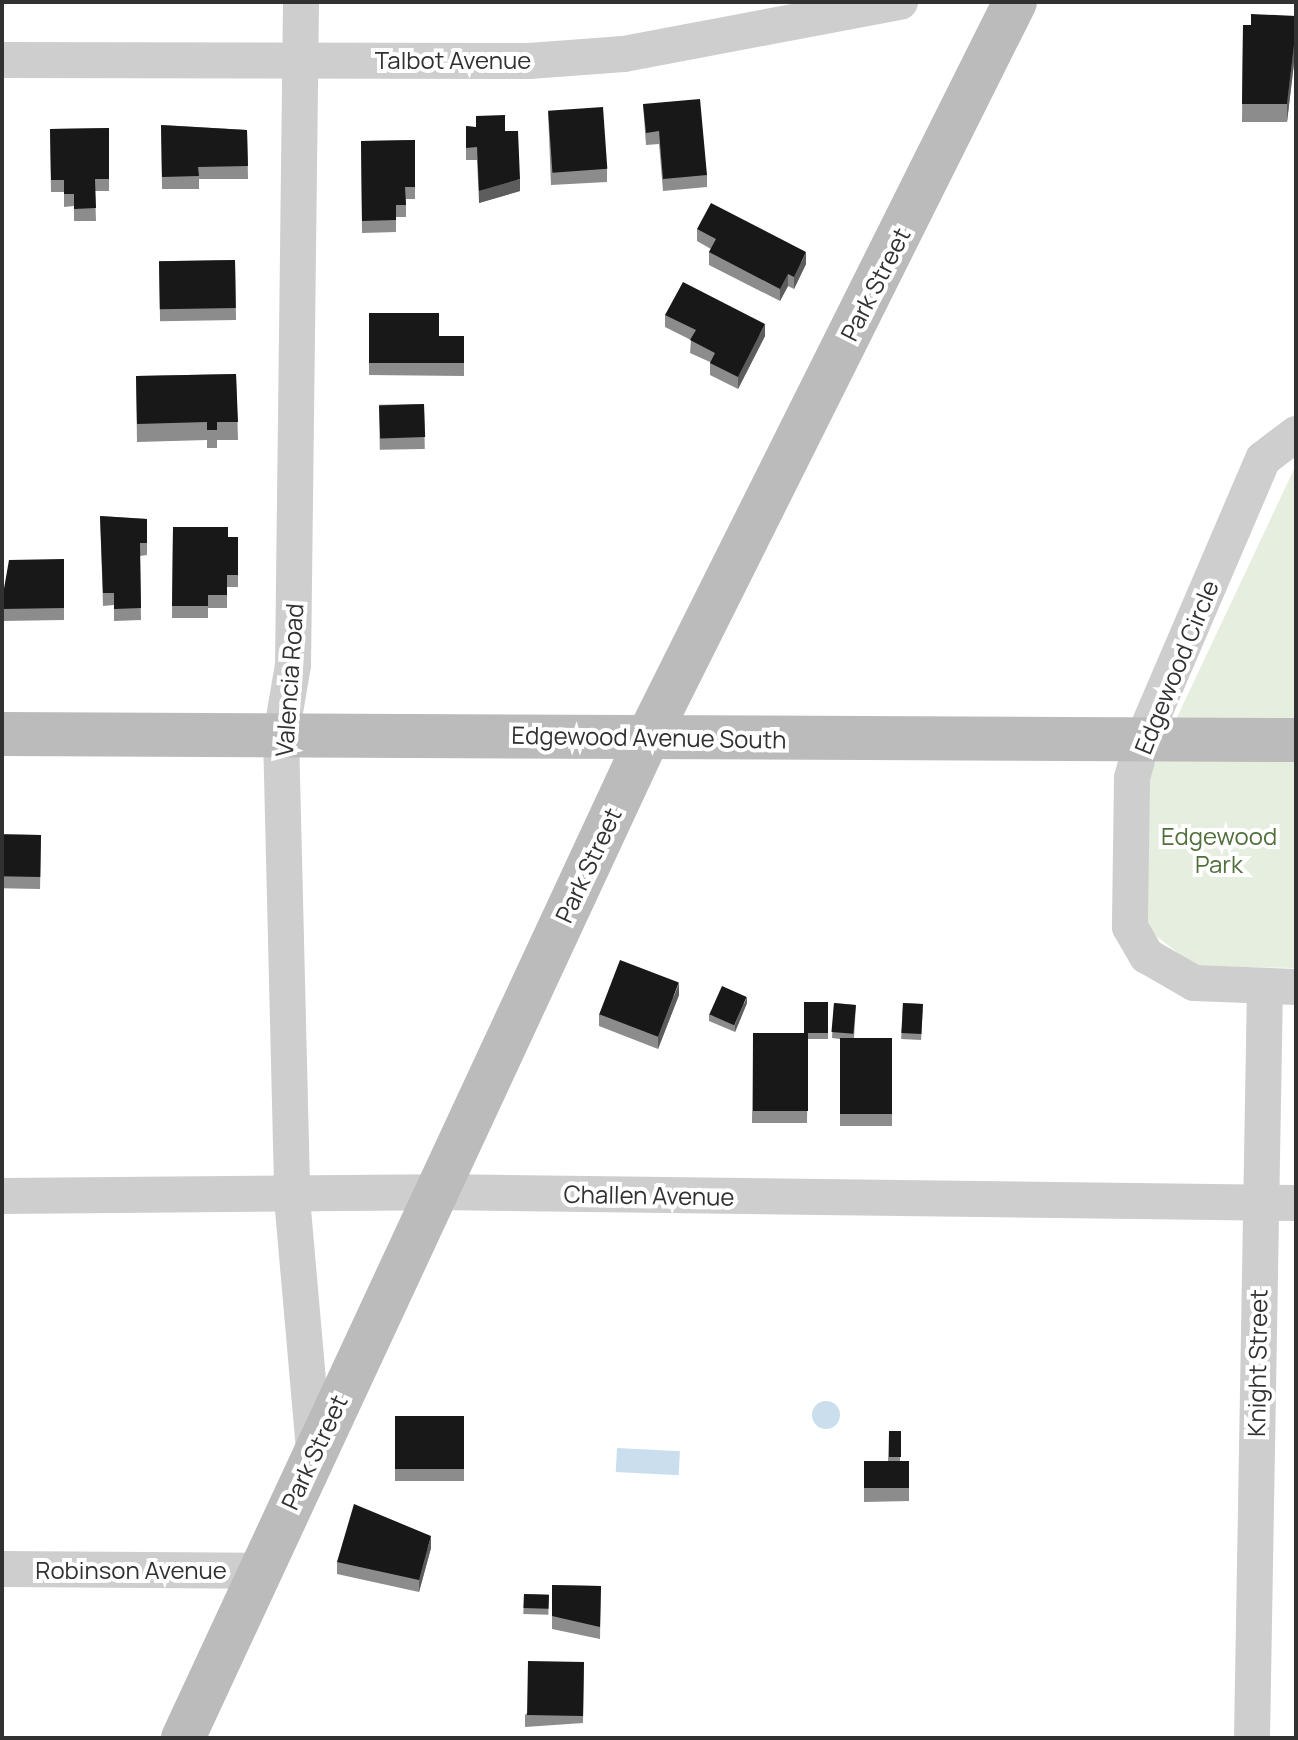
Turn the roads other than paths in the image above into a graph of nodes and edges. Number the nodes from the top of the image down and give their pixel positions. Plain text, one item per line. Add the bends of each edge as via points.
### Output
1 (301, 2) edge
2 (900, 2) edge
3 (1015, 2) edge
4 (2, 60) edge
5 (300, 61) junction
6 (1296, 434) edge
7 (2, 734) edge
8 (281, 735) junction
9 (648, 737) junction
10 (1143, 739) junction
11 (1296, 740) edge
12 (1281, 987) edge
13 (433, 1192) junction
14 (2, 1196) edge
15 (292, 1198) junction
16 (1260, 1203) junction
17 (1296, 1203) edge
18 (314, 1452) junction
19 (2, 1569) edge
20 (260, 1571) junction
21 (183, 1738) edge
22 (1252, 1738) edge

1 - 5 street, Valencia Road
2 - 5 street, Talbot Avenue via 624,54
3 - 9 street, Park Street
4 - 5 street, Talbot Avenue
5 - 8 street, Valencia Road via 293,665
6 - 10 street, Edgewood Circle via 1263,459
7 - 8 street, Edgewood Avenue South
8 - 9 street, Edgewood Avenue South
8 - 15 street, Valencia Road
9 - 10 street, Edgewood Avenue South
9 - 13 street, Park Street
10 - 11 street, Edgewood Avenue South
10 - 12 street, Edgewood Circle via 1132,778 1130,927 1168,972 1194,983
12 - 16 street, Knight Street
13 - 15 street, Challen Avenue
13 - 16 street, Challen Avenue
13 - 18 street, Park Street
14 - 15 street, Challen Avenue
15 - 18 street, Valencia Road
16 - 17 street, Challen Avenue
16 - 22 street, Knight Street
18 - 20 street, Park Street
19 - 20 street, Robinson Avenue
20 - 21 street, Park Street

